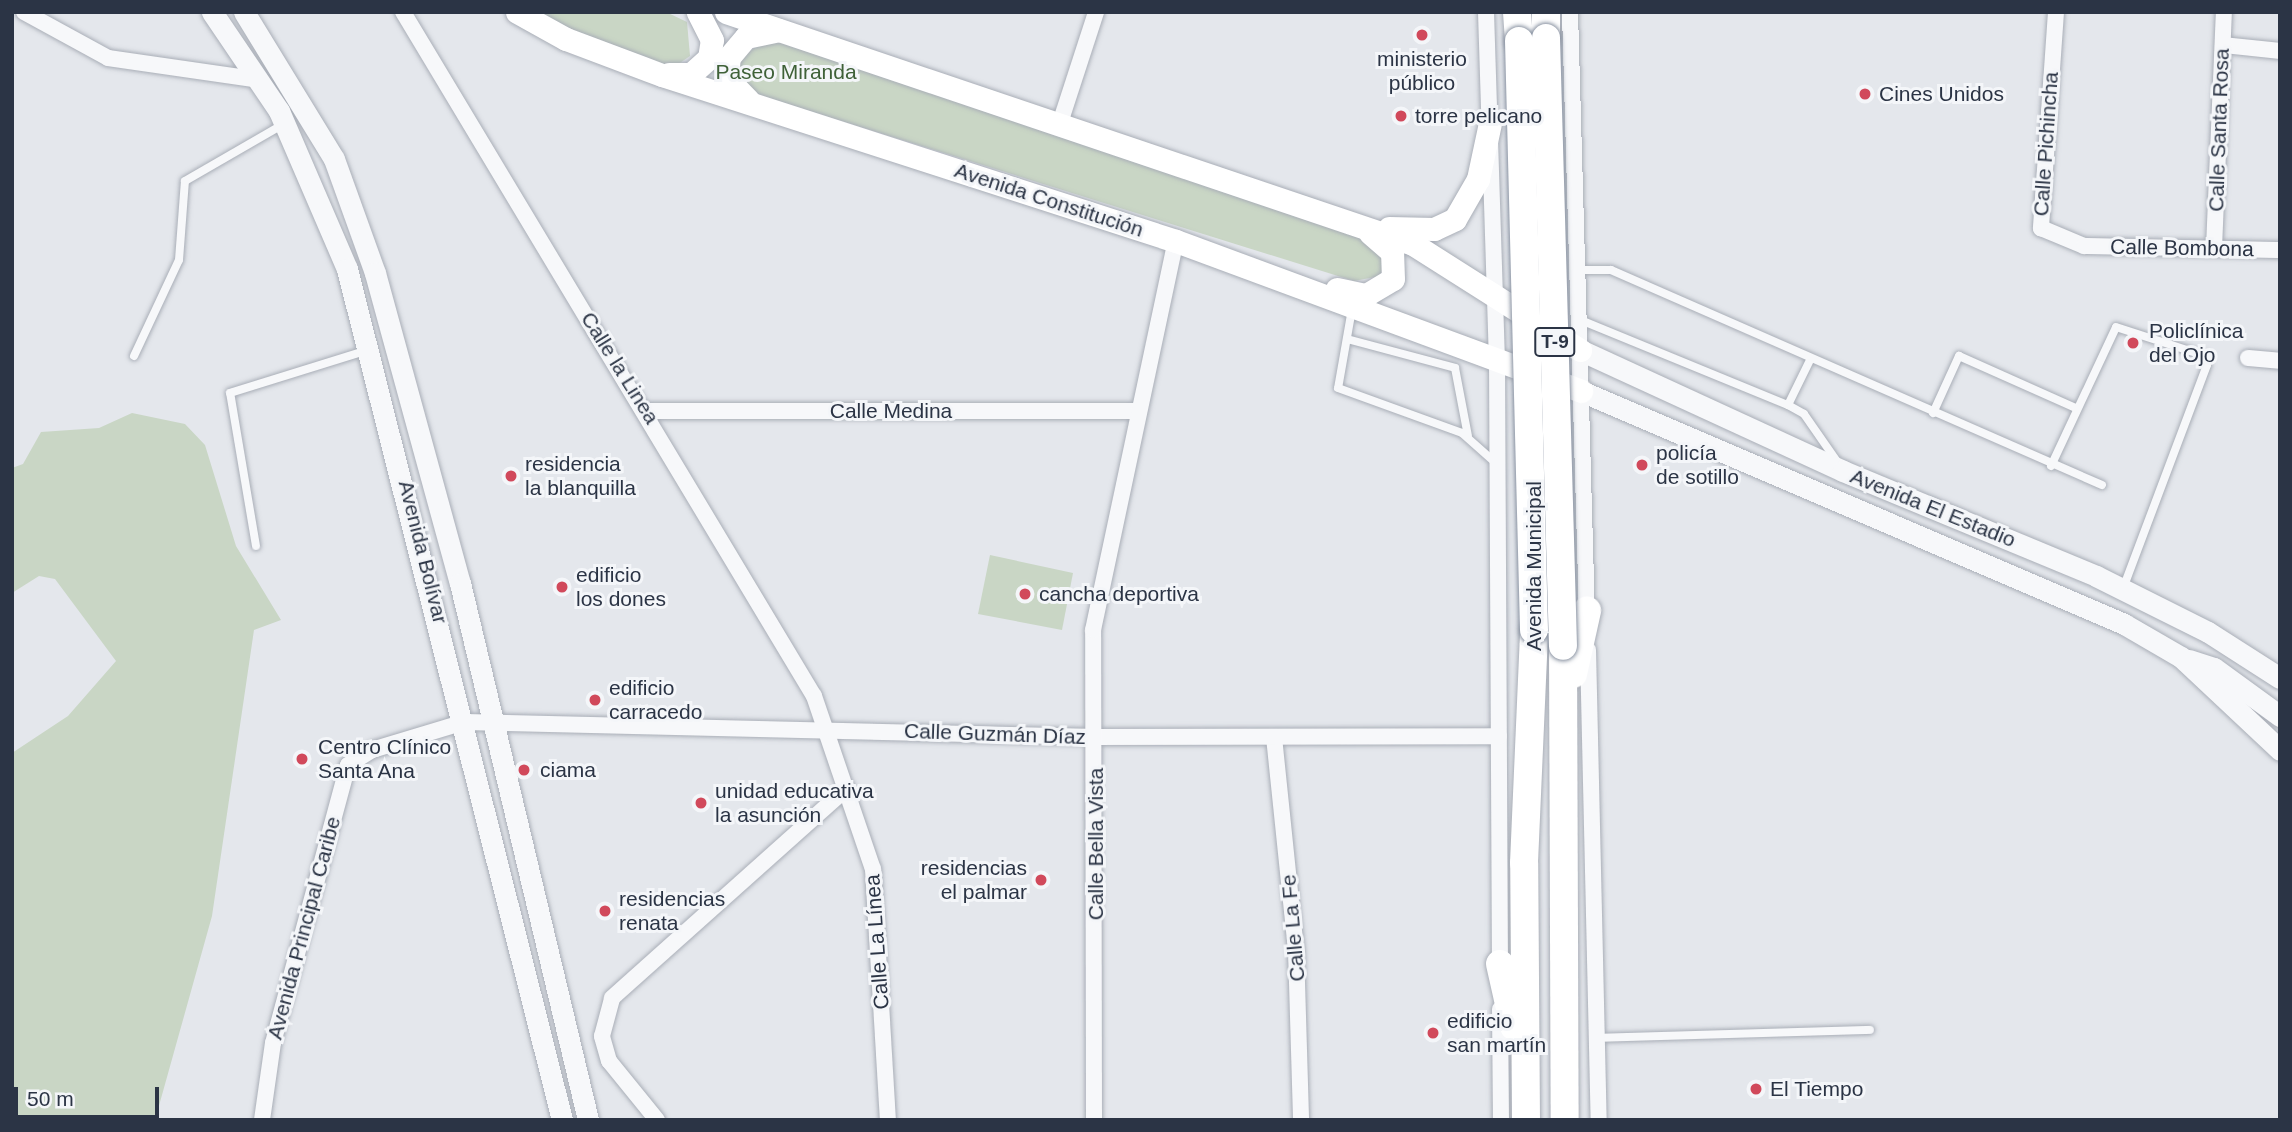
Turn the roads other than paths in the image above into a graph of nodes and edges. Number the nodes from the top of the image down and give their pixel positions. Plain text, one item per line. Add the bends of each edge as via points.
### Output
1 (24, 12) edge
2 (212, 12) edge
3 (403, 12) edge
4 (517, 12) edge
5 (698, 12) edge
6 (1096, 12) edge
7 (1486, 12) edge
8 (1517, 12) edge
9 (1570, 12) edge
10 (2056, 12) edge
11 (2224, 12) edge
12 (734, 13) edge
13 (248, 14) edge
14 (778, 30) junction
15 (1537, 30) edge
16 (2222, 45) junction
17 (2280, 51) edge
18 (662, 75) junction
19 (260, 80) junction
20 (757, 105) junction
21 (1060, 120) junction
22 (1490, 123) junction
23 (285, 124) junction
24 (1338, 217) junction
25 (1176, 241) junction
26 (2084, 246) joint
27 (2214, 248) junction
28 (2280, 250) edge
29 (1577, 270) junction
30 (1496, 300) junction
31 (1353, 306) junction
32 (1578, 319) junction
33 (1347, 339) junction
34 (368, 350) junction
35 (1580, 350) junction
36 (134, 356) dead end
37 (1811, 358) junction
38 (2248, 358) dead end
39 (1497, 360) junction
40 (2280, 361) edge
41 (1581, 391) junction
42 (1788, 405) junction
43 (2076, 408) junction
44 (647, 411) junction
45 (1135, 411) junction
46 (1933, 413) junction
47 (1468, 436) junction
48 (1498, 464) junction
49 (2051, 466) junction
50 (1843, 471) junction
51 (2102, 485) dead end
52 (256, 547) dead end
53 (2123, 589) junction
54 (1587, 611) junction
55 (2180, 657) junction
56 (2280, 678) edge
57 (2280, 716) edge
58 (1563, 721) junction
59 (465, 722) junction
60 (492, 723) junction
61 (827, 730) junction
62 (1499, 736) junction
63 (1097, 737) junction
64 (1273, 737) junction
65 (2280, 750) edge
66 (847, 788) junction
67 (1500, 964) junction
68 (1870, 1030) dead end
69 (1597, 1038) junction
70 (1526, 1081) junction
71 (262, 1120) edge
72 (562, 1120) edge
73 (588, 1120) edge
74 (657, 1120) edge
75 (888, 1120) edge
76 (1094, 1120) edge
77 (1301, 1120) edge
78 (1501, 1120) edge
79 (1527, 1120) edge
80 (1565, 1120) edge
81 (1599, 1120) edge

1 - 19 street via 107,58
2 - 19 street, Avenida Bolívar
3 - 44 street, Calle la Linea
4 - 18 main road, Avenida Constitución via 566,39
5 - 18 main road via 712,40 709,58 691,74
6 - 21 street
7 - 22 street, Avenida Municipal
8 - 15 highway, Avenida Municipal / T-9
9 - 29 street, T-9
10 - 26 street, Calle Pichincha via 2038,218 2051,237
11 - 16 street, Calle Santa Rosa
12 - 14 main road
13 - 60 street, Avenida Bolívar via 334,159 362,236 460,583
14 - 20 main road via 746,37 729,57 727,78
14 - 21 main road
15 - 58 highway, Avenida Municipal / T-9, bridge
15 - 70 highway, Avenida Municipal / T-9, bridge via 1534,630 1524,863
16 - 17 street
16 - 27 street, Calle Santa Rosa
18 - 20 main road, Avenida Constitución
19 - 23 street, Avenida Bolívar
20 - 25 main road, Avenida Constitución
21 - 24 main road
22 - 24 main road via 1478,179 1454,219 1434,229 1399,230
22 - 30 street, Avenida Municipal
23 - 34 street, Avenida Bolívar via 347,269
23 - 36 lane via 185,181 179,260
24 - 25 main road via 1392,252 1393,279 1378,293 1351,293
24 - 30 main road via 1413,244
25 - 31 main road, Avenida Constitución
25 - 45 street, Calle Bella Vista
26 - 27 street, Calle Bombona
27 - 28 street, Calle Bombona
29 - 32 street, T-9
29 - 37 lane via 1611,270
30 - 35 main road
30 - 39 street, Avenida Municipal
31 - 33 lane
31 - 39 main road, Avenida Constitución
32 - 35 street, T-9
32 - 42 lane
33 - 47 lane via 1455,368
33 - 47 lane via 1338,388
34 - 52 lane via 230,393
34 - 59 street, Avenida Bolívar
35 - 41 street, T-9
35 - 50 street, Avenida El Estadio
37 - 42 lane
37 - 46 lane
38 - 40 street
39 - 41 main road, Avenida Constitución
39 - 48 street, Avenida Municipal
41 - 54 street, T-9
41 - 55 street, Avenida El Estadio via 2124,624
42 - 50 lane via 1824,438
43 - 46 lane via 1959,356
43 - 49 lane
43 - 53 lane via 2119,325 2205,356 2207,365
44 - 45 street, Calle Medina
44 - 61 street, Calle la Linea via 814,696
45 - 63 street, Calle Bella Vista via 1093,630
46 - 49 lane
47 - 48 lane
48 - 62 street, Avenida Municipal
49 - 51 lane
50 - 53 street, Avenida El Estadio
53 - 56 street, Avenida El Estadio via 2208,632
54 - 58 highway
54 - 69 street, T-9
55 - 57 street, Avenida El Estadio via 2214,668
55 - 65 street, Avenida El Estadio
58 - 80 highway, Avenida Municipal / T-9
59 - 60 street, Avenida Principal Caribe
59 - 71 street, Avenida Principal Caribe via 358,754 348,765 273,1043
59 - 72 street, Avenida Bolívar
60 - 61 street, Calle Guzmán Díaz
60 - 73 street, Avenida Bolívar
61 - 63 street, Calle Guzmán Díaz
61 - 66 street, Calle La Línea
62 - 64 street, Calle Guzmán Díaz
62 - 67 street, Avenida Municipal
63 - 64 street, Calle Guzmán Díaz
63 - 76 street, Calle Bella Vista
64 - 77 street, Calle La Fe via 1296,949
66 - 74 street via 612,998 602,1036 609,1061
66 - 75 street, Calle La Línea via 873,869
67 - 70 highway
67 - 78 street, Avenida Municipal
68 - 69 lane
69 - 81 street, T-9
70 - 79 highway, Avenida Municipal / T-9

